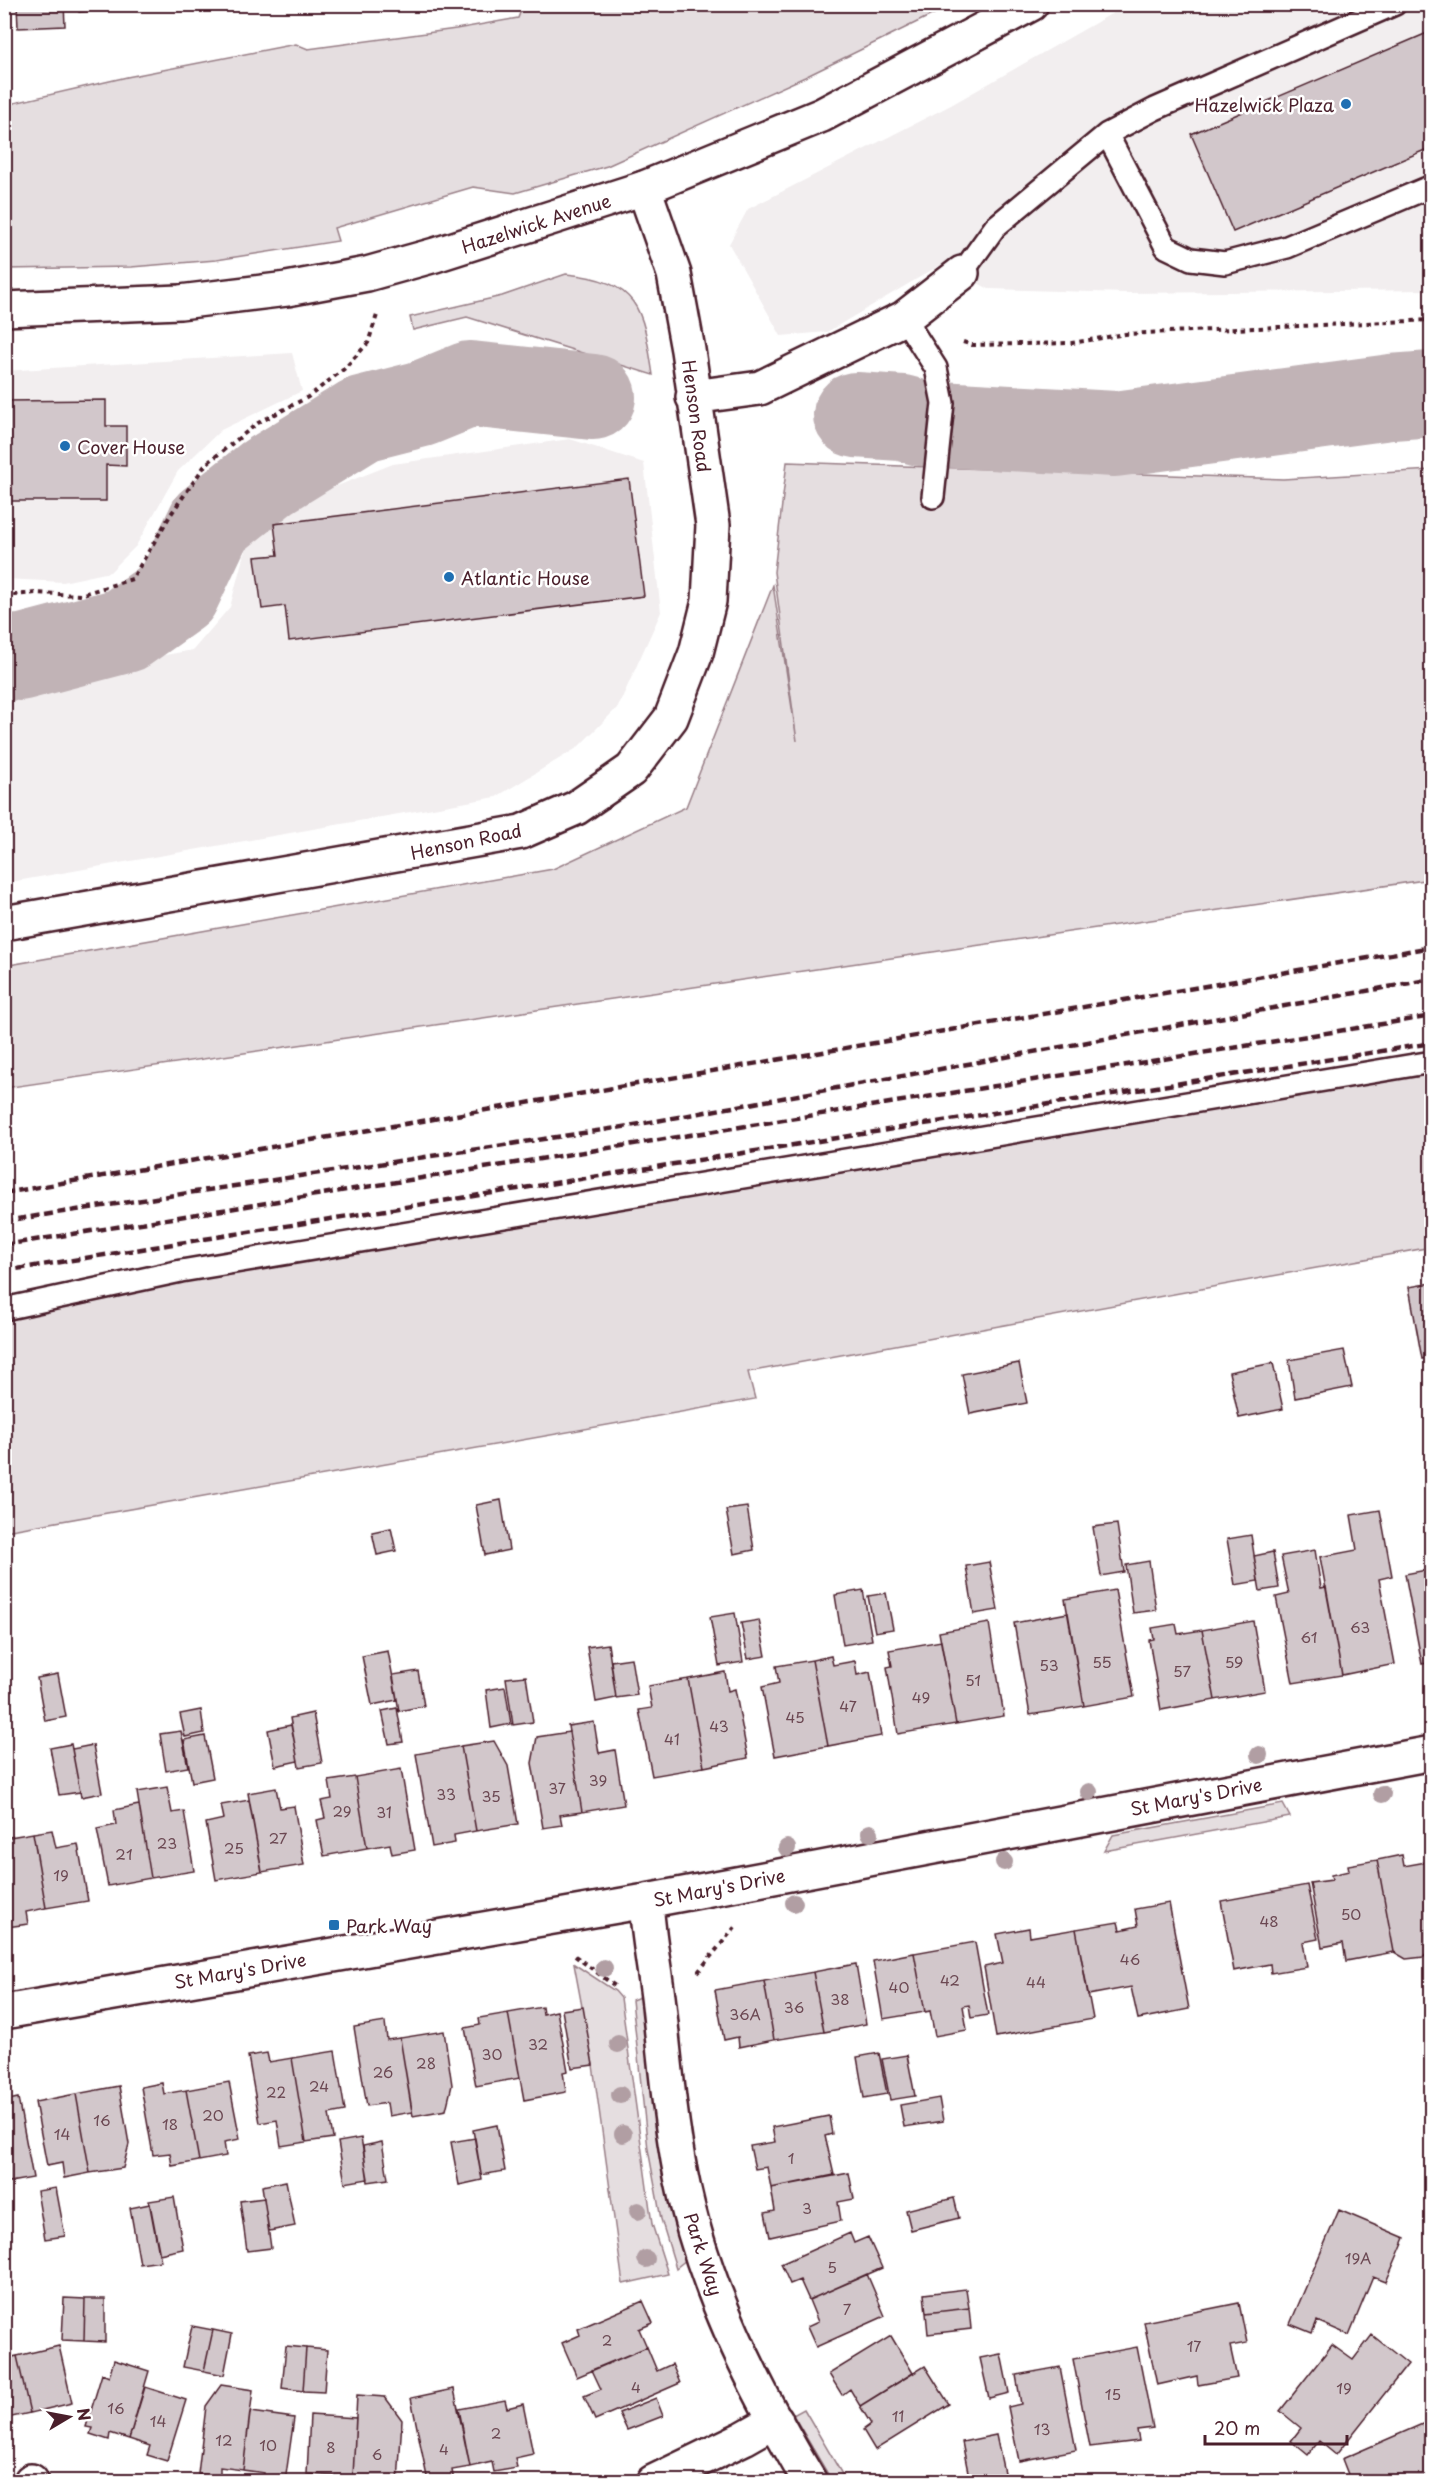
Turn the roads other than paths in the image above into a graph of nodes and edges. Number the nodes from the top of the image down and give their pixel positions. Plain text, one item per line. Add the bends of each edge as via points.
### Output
1 (1031, 4) edge
2 (1395, 4) edge
3 (1107, 134) junction
4 (1431, 186) edge
5 (644, 188) junction
6 (962, 273) joint
7 (4, 309) edge
8 (904, 318) junction
9 (693, 398) junction
10 (933, 497) dead end
11 (5, 919) edge
12 (1431, 1062) edge
13 (4, 1310) edge
14 (1431, 1753) edge
15 (646, 1901) junction
16 (4, 2012) edge
17 (776, 2420) junction
18 (653, 2481) edge
19 (810, 2481) edge

1 - 5 street, Hazelwick Avenue via 822,115
2 - 3 lane via 1265,59
3 - 4 lane via 1166,247 1191,259 1225,263 1287,247
3 - 6 lane via 995,227
5 - 7 street, Hazelwick Avenue via 435,255 310,285 180,302
5 - 9 street, Henson Road via 674,274
6 - 8 street
8 - 9 street via 760,388
8 - 10 lane via 936,368 943,403
9 - 11 street, Henson Road via 713,525 709,601 696,653 672,718 631,770 576,808 521,832
12 - 13 lane via 181,1271
14 - 15 street, St Mary's Drive
15 - 16 street, St Mary's Drive
15 - 17 street, Park Way via 681,2178 699,2247 723,2311
17 - 18 street
17 - 19 street, Park Way

